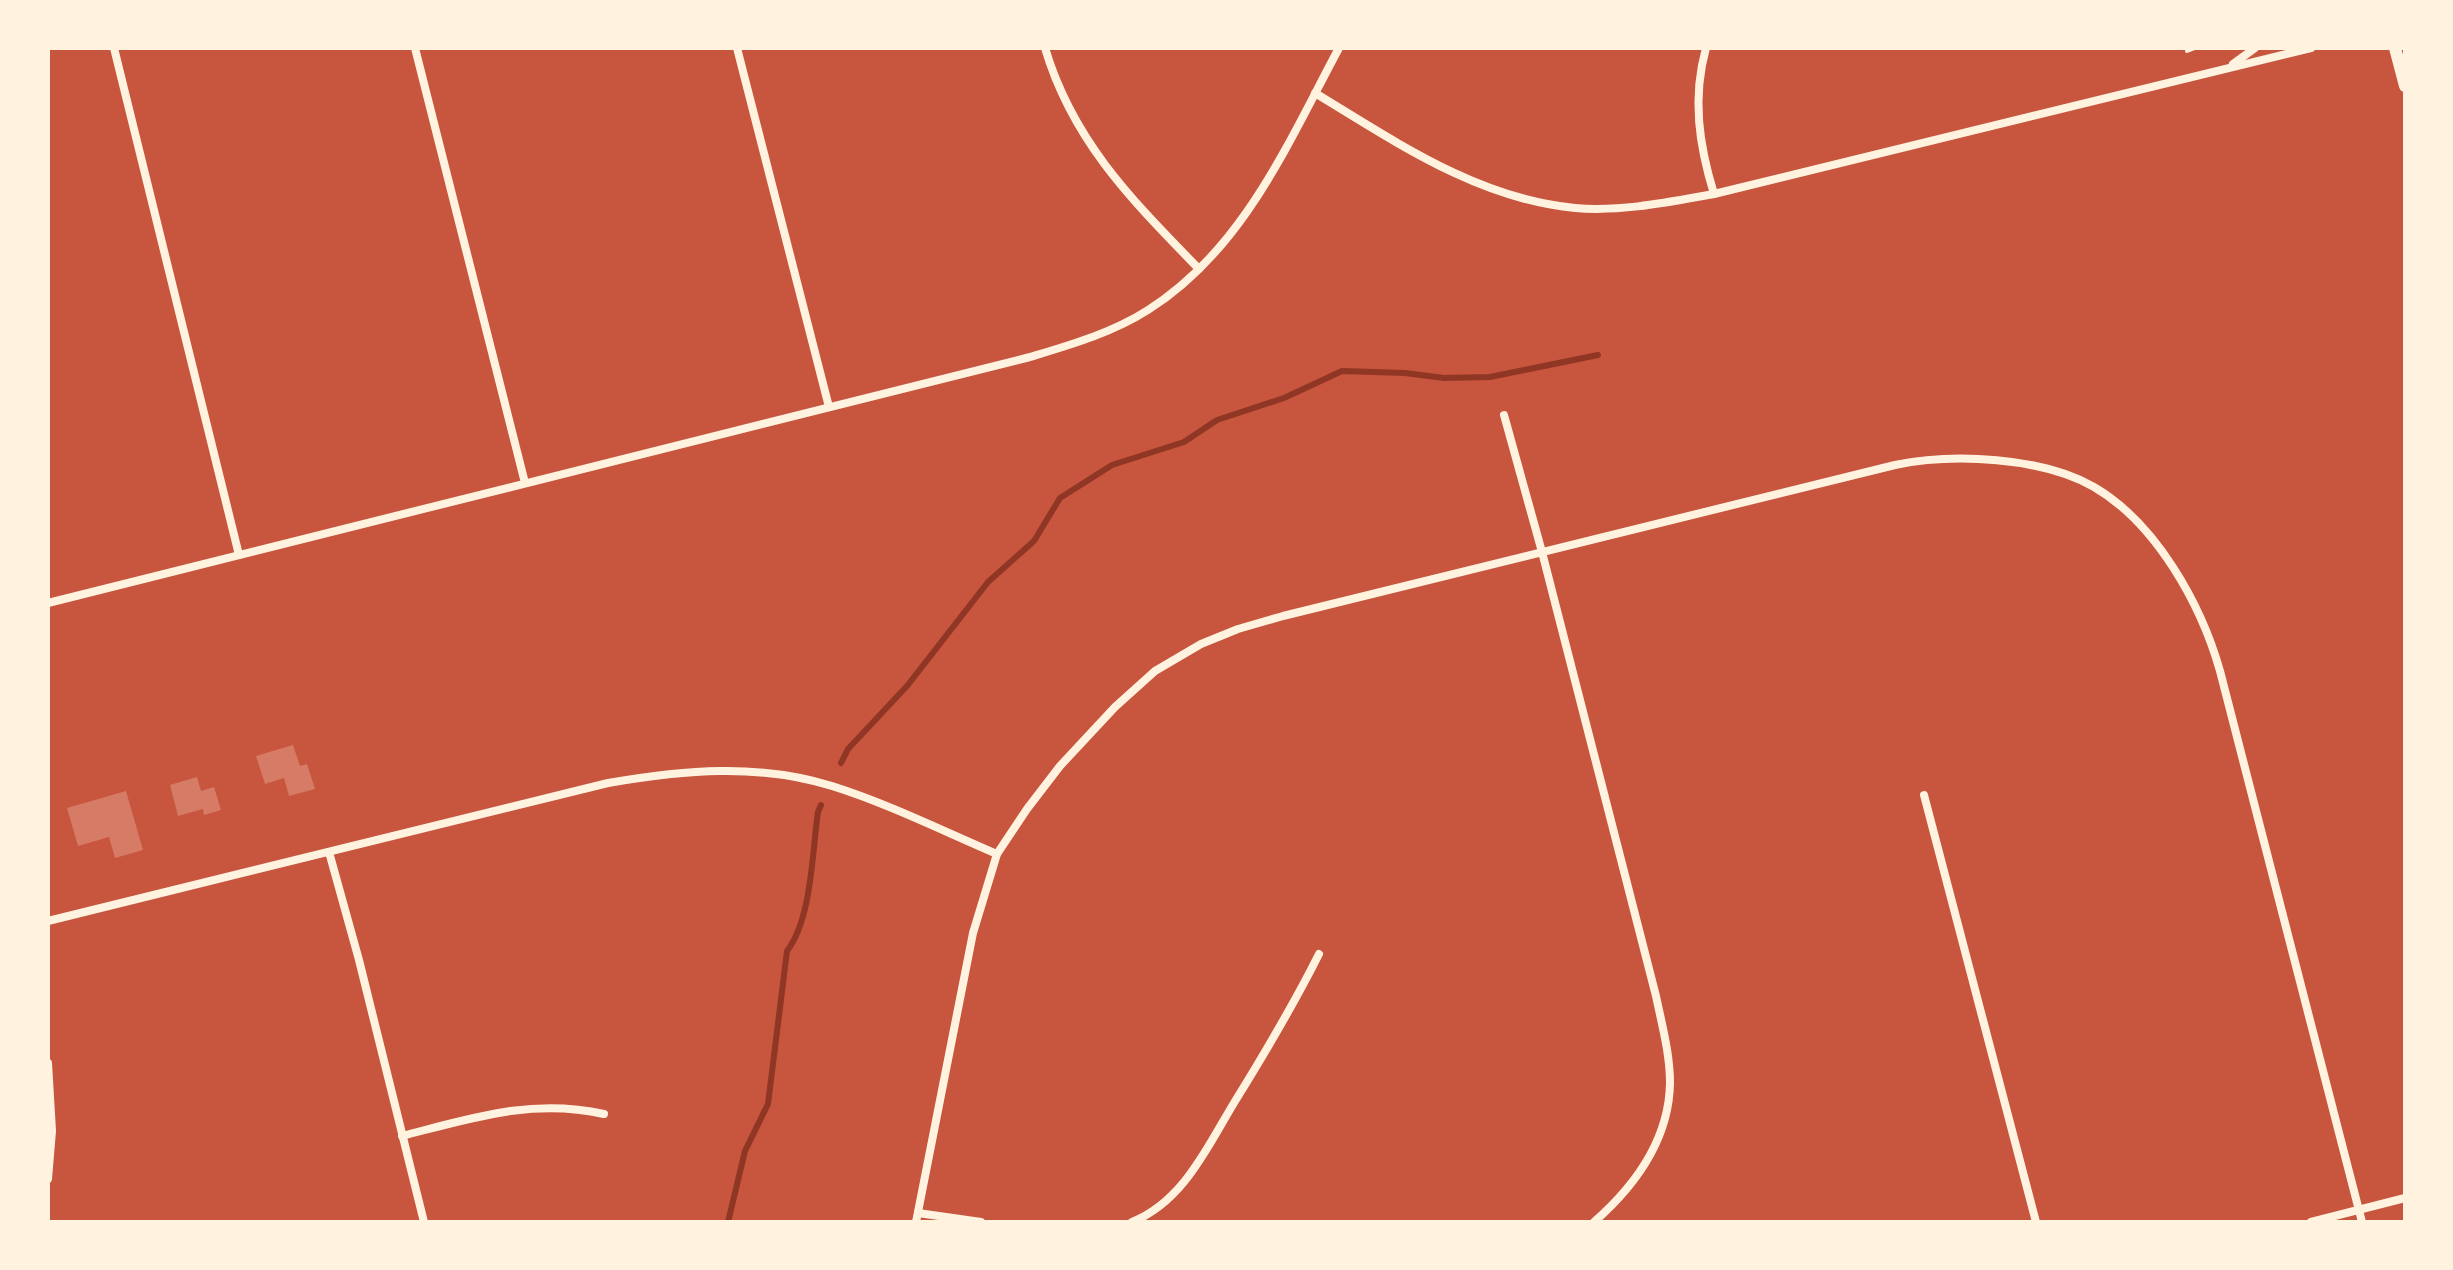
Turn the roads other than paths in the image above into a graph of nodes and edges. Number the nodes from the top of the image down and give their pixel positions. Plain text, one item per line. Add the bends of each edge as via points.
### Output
1 (114, 48) edge
2 (415, 48) edge
3 (737, 48) edge
4 (1045, 48) edge
5 (1339, 48) edge
6 (1706, 48) edge
7 (2255, 48) edge
8 (2311, 48) edge
9 (2395, 48) edge
10 (2230, 67) junction
11 (2405, 86) edge
12 (1315, 93) junction
13 (1714, 194) junction
14 (1199, 269) junction
15 (829, 407) junction
16 (1504, 415) dead end
17 (525, 483) junction
18 (1542, 552) junction
19 (239, 555) junction
20 (48, 603) edge
21 (1924, 795) dead end
22 (329, 852) junction
23 (997, 854) junction
24 (48, 921) edge
25 (1319, 954) dead end
26 (48, 1063) edge
27 (604, 1114) dead end
28 (402, 1136) junction
29 (48, 1179) edge
30 (2405, 1198) edge
31 (2359, 1210) junction
32 (917, 1217) edge
33 (424, 1222) edge
34 (981, 1222) edge
35 (1132, 1222) edge
36 (1594, 1222) edge
37 (2036, 1222) edge
38 (2311, 1222) edge
39 (2362, 1222) edge

1 - 19 street
2 - 17 street
3 - 15 street
4 - 14 street via 1087,141 1135,203
5 - 12 street
6 - 13 street via 1698,109
7 - 10 street
8 - 10 street
9 - 11 main road
10 - 13 street
12 - 13 street via 1415,153 1521,198 1606,209
12 - 14 street via 1248,212
14 - 15 street via 1147,311 1076,343
15 - 17 street
16 - 18 street
17 - 19 street
18 - 23 street via 1283,616 1178,656 1135,688 1060,766
18 - 31 street via 1924,459 1981,458 2037,468 2092,486 2116,502 2173,567 2202,616
18 - 36 street via 1656,996 1670,1081 1668,1110 1646,1162
19 - 20 street
21 - 37 street
22 - 23 street via 608,783 719,770 832,786
22 - 24 street
22 - 28 street
23 - 32 street via 973,933
25 - 35 street via 1199,1163 1164,1203
26 - 29 street
27 - 28 street via 555,1106 530,1108
28 - 33 street
30 - 31 street
31 - 38 street
31 - 39 street
32 - 34 street

